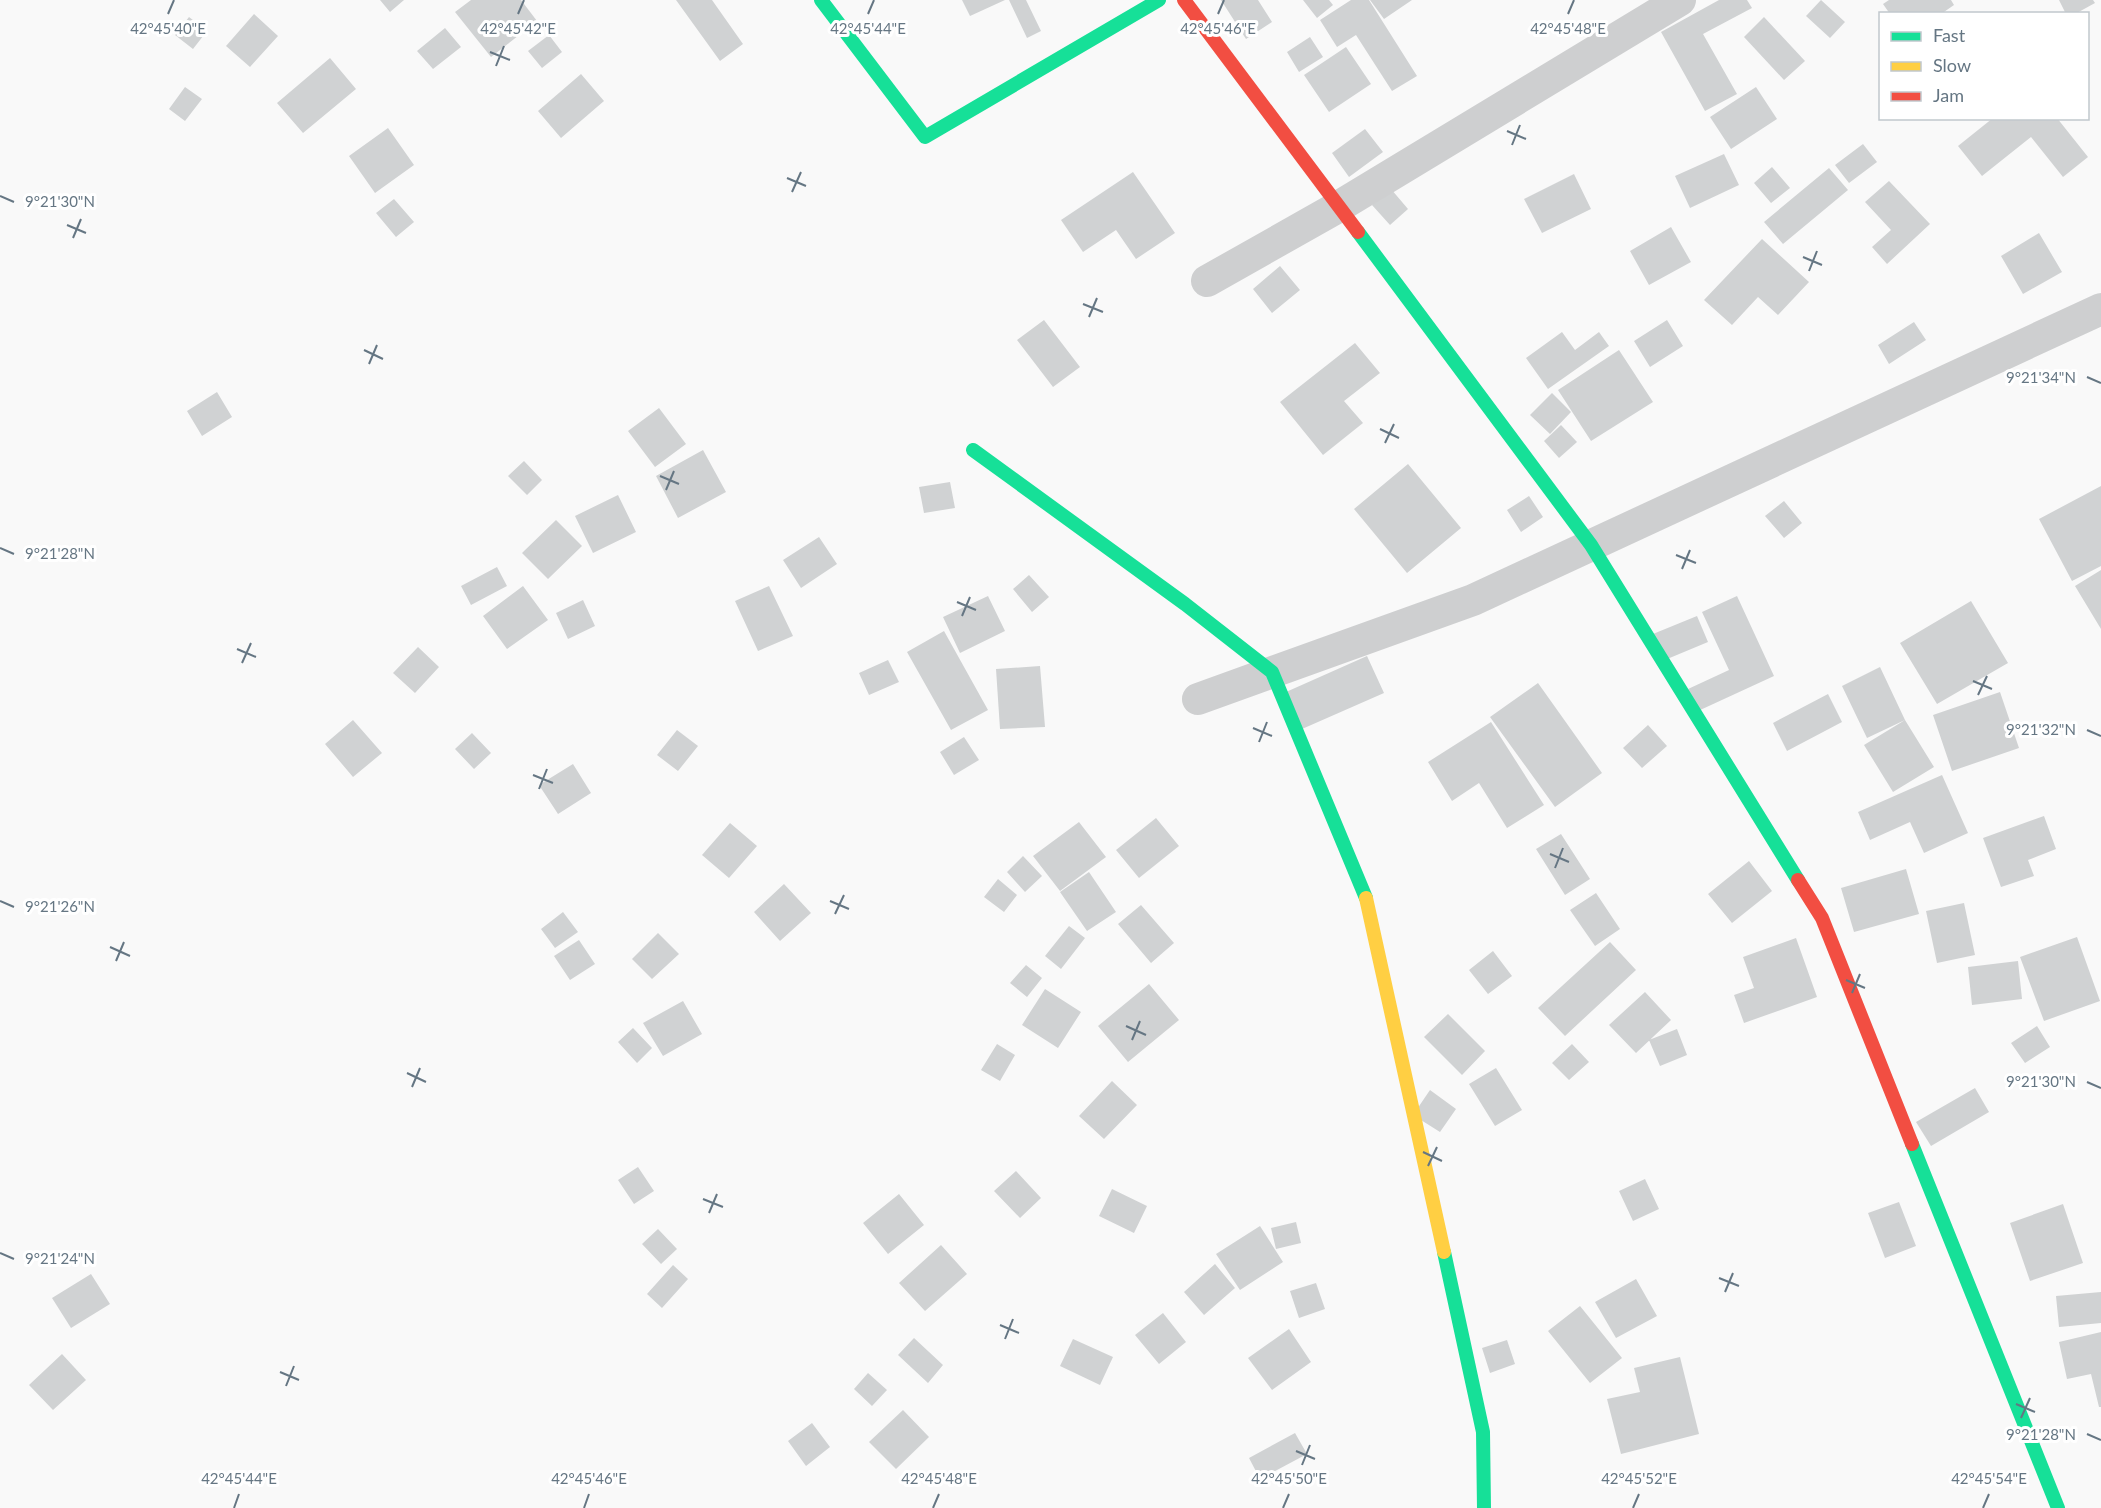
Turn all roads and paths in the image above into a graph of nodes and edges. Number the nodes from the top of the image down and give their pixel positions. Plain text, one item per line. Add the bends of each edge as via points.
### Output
1 (821, 0) edge
2 (1159, 0) edge
3 (1184, 0) edge
4 (1680, 0) edge
5 (1338, 207) junction
6 (1206, 281) dead end
7 (2101, 309) edge
8 (973, 450) dead end
9 (1591, 545) junction
10 (1272, 672) junction
11 (1198, 699) dead end
12 (1484, 1508) edge
13 (2058, 1508) edge

1 - 2 street via 925,136
3 - 5 street
4 - 5 street
5 - 6 street
5 - 9 street
7 - 9 street
8 - 10 street
9 - 10 street via 1473,600
9 - 13 street via 1822,918
10 - 11 street
10 - 12 street via 1367,899 1483,1432

